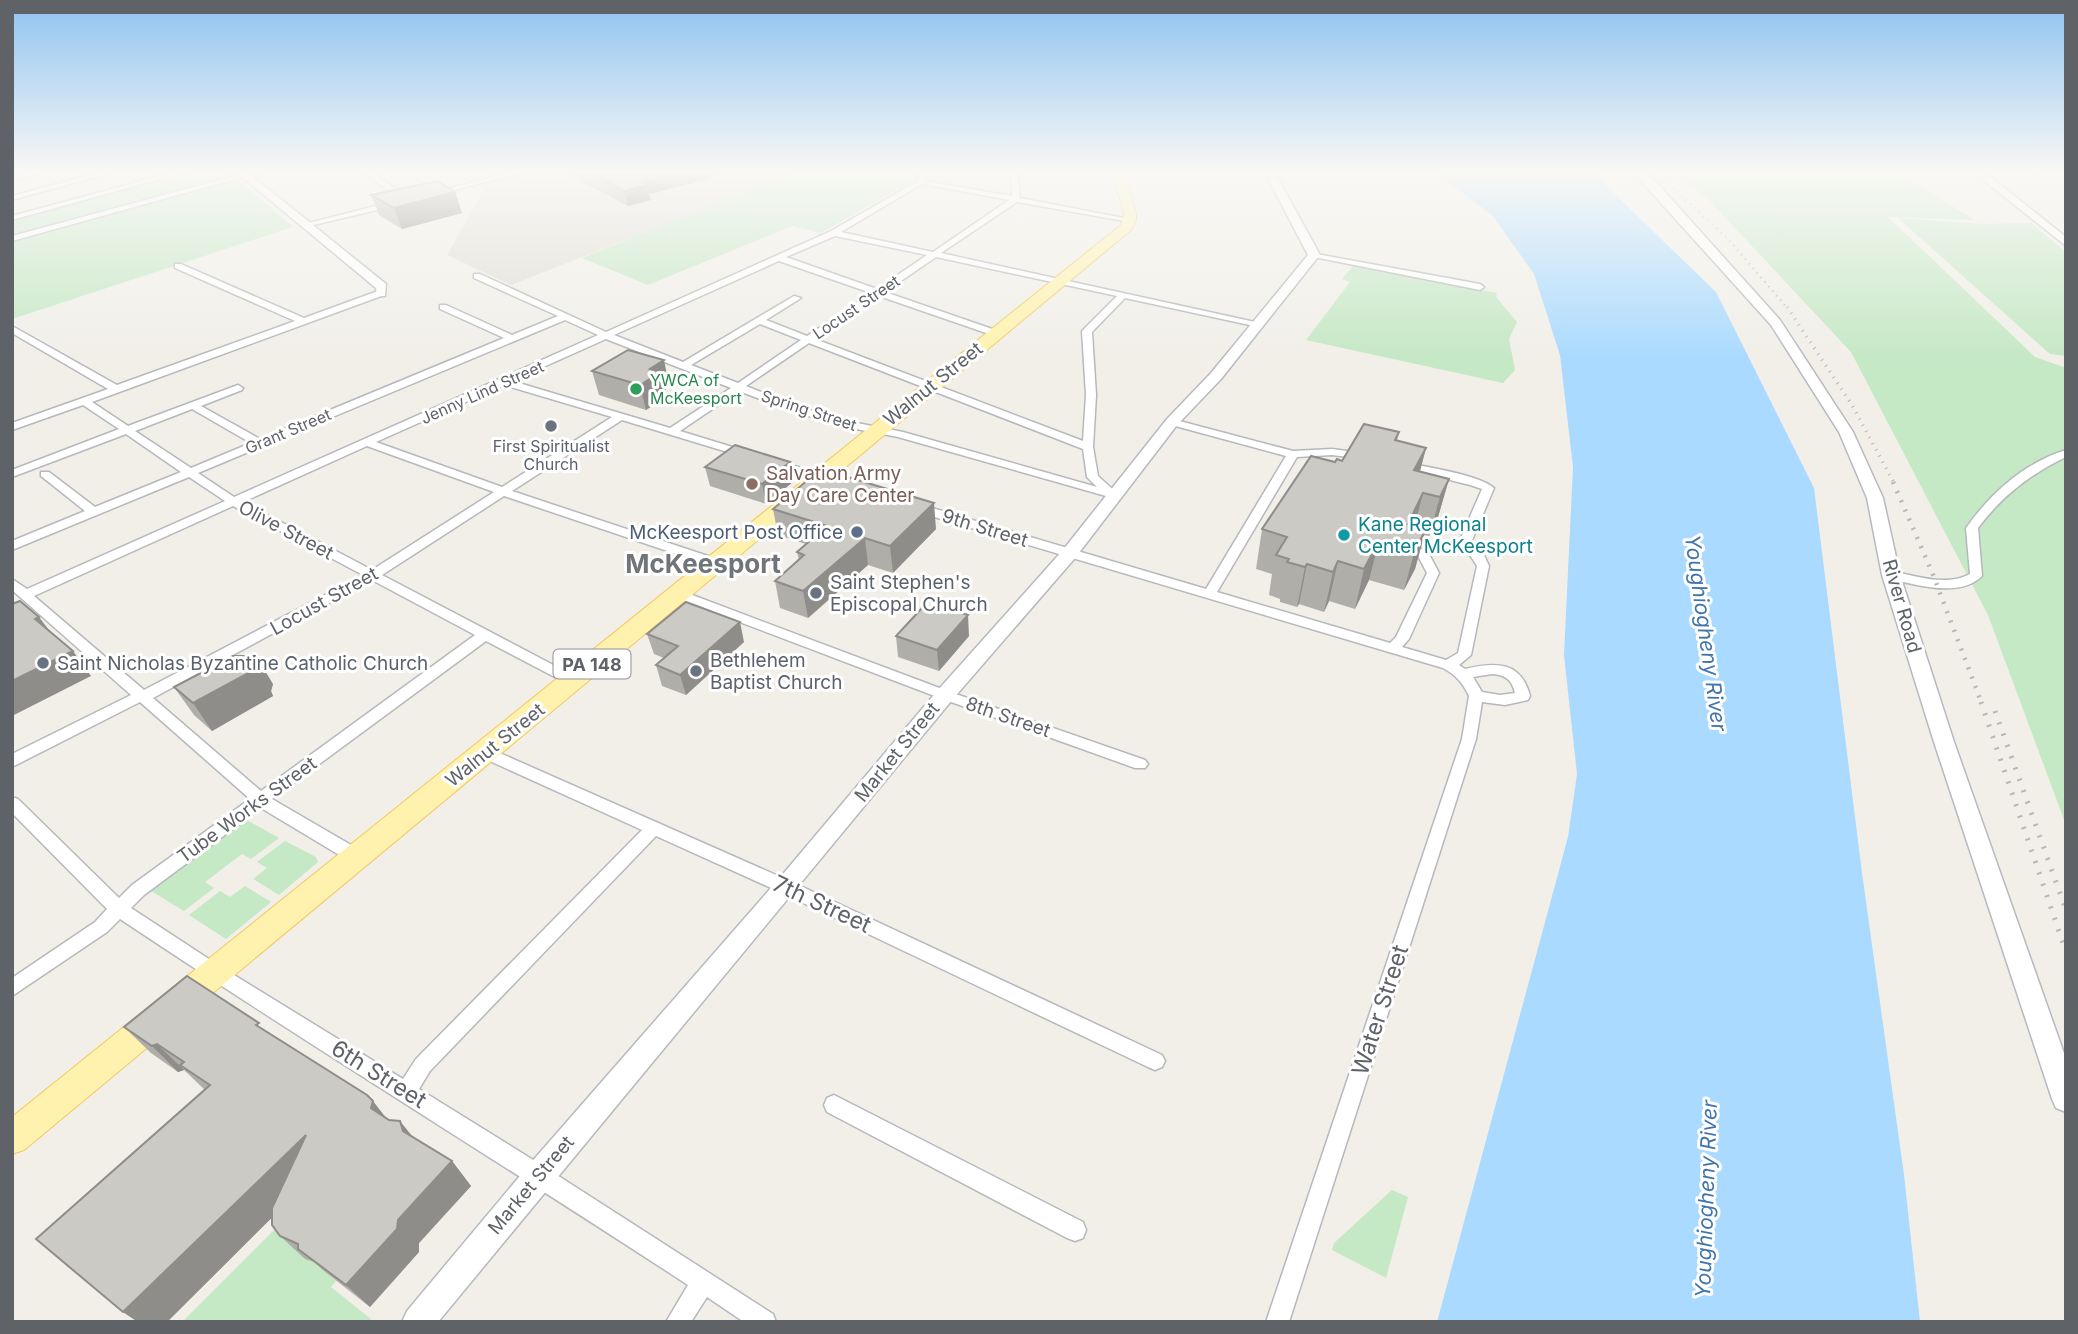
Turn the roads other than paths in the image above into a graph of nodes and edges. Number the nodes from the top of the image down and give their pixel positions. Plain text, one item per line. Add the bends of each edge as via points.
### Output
1 (32, 233) edge
2 (315, 233) edge
3 (834, 233) edge
4 (835, 233) edge
5 (965, 233) edge
6 (1118, 233) edge
7 (1302, 233) edge
8 (1696, 233) edge
9 (12, 239) edge
10 (933, 255) junction
11 (1314, 256) junction
12 (780, 258) junction
13 (177, 266) dead end
14 (477, 276) dead end
15 (1058, 282) junction
16 (1480, 287) dead end
17 (876, 292) junction
18 (381, 293) joint
19 (1122, 295) junction
20 (797, 298) dead end
21 (443, 307) dead end
22 (564, 317) junction
23 (757, 320) junction
24 (304, 322) junction
25 (1259, 324) junction
26 (12, 330) edge
27 (995, 333) junction
28 (608, 337) junction
29 (511, 338) junction
30 (808, 340) junction
31 (683, 366) junction
32 (506, 382) junction
33 (738, 387) junction
34 (930, 387) junction
35 (238, 388) dead end
36 (116, 389) junction
37 (84, 401) junction
38 (193, 405) junction
39 (622, 416) junction
40 (1172, 422) junction
41 (12, 427) edge
42 (876, 430) junction
43 (127, 431) junction
44 (672, 432) junction
45 (259, 443) junction
46 (369, 443) junction
47 (1088, 447) junction
48 (2066, 453) edge
49 (1293, 454) junction
50 (1382, 460) edge
51 (1394, 463) edge
52 (189, 472) junction
53 (12, 474) edge
54 (44, 474) dead end
55 (821, 477) junction
56 (845, 485) edge
57 (503, 492) junction
58 (1113, 495) junction
59 (234, 502) junction
60 (907, 504) edge
61 (93, 512) junction
62 (12, 546) edge
63 (1463, 547) junction
64 (1069, 554) junction
65 (716, 563) junction
66 (1891, 575) junction
67 (371, 576) junction
68 (12, 583) edge
69 (27, 594) junction
70 (678, 594) junction
71 (1210, 594) junction
72 (484, 635) junction
73 (1392, 649) junction
74 (1448, 665) junction
75 (1463, 674) junction
76 (573, 681) junction
77 (945, 695) junction
78 (1476, 696) junction
79 (141, 697) junction
80 (486, 753) junction
81 (12, 761) edge
82 (1140, 764) dead end
83 (261, 800) junction
84 (12, 803) edge
85 (654, 828) junction
86 (357, 857) junction
87 (786, 887) junction
88 (118, 909) junction
89 (215, 973) junction
90 (12, 988) edge
91 (1155, 1061) dead end
92 (407, 1091) junction
93 (2066, 1098) edge
94 (834, 1105) dead end
95 (12, 1138) edge
96 (540, 1175) junction
97 (1075, 1230) dead end
98 (704, 1282) junction
99 (418, 1322) edge
100 (677, 1322) edge
101 (765, 1322) edge
102 (1277, 1322) edge

1 - 9 street
2 - 18 street via 383,287
3 - 12 street, Jenny Lind Street
4 - 10 street
5 - 10 street, Locust Street
6 - 15 main road, Walnut Street / PA 148
7 - 11 street
8 - 66 street, River Road via 1776,323 1846,432 1875,498
10 - 15 street
10 - 17 street, Locust Street
11 - 16 street
11 - 25 street, Market Street
12 - 17 street
12 - 28 street, Jenny Lind Street
13 - 24 street
14 - 22 street, Spring Street
15 - 19 street
15 - 27 main road, Walnut Street / PA 148
17 - 27 street
17 - 30 street, Locust Street
18 - 24 street
19 - 25 street
19 - 47 street via 1087,331
20 - 23 street
21 - 29 street
22 - 28 street, Spring Street
22 - 29 street, Grant Street
23 - 30 street
23 - 31 street
24 - 36 street
25 - 40 street, Market Street
26 - 36 street
27 - 34 main road, Walnut Street / PA 148
28 - 31 street, Spring Street
28 - 32 street, Jenny Lind Street
29 - 45 street, Grant Street
30 - 33 street, Locust Street
30 - 34 street
31 - 33 street, Spring Street
32 - 39 street
32 - 46 street, Jenny Lind Street
33 - 42 street, Spring Street via 795,409
33 - 44 street, Locust Street
34 - 42 main road, Walnut Street / PA 148
34 - 47 street
35 - 38 street
36 - 37 street
37 - 41 street
37 - 43 street, Olive Street
38 - 43 street
38 - 45 street
39 - 44 street
39 - 57 street, Locust Street
40 - 49 street
40 - 58 street, Market Street
42 - 55 main road, Walnut Street / PA 148
42 - 58 street, Spring Street
43 - 52 street, Olive Street
43 - 53 street
44 - 55 street
45 - 52 street, Grant Street
46 - 57 street
46 - 59 street, Jenny Lind Street
47 - 58 street via 1093,477
48 - 66 street via 2029,470 1992,500 1972,527 1976,576 1966,584
49 - 50 street via 1332,452
49 - 71 street
51 - 63 street via 1488,488
52 - 59 street, Olive Street
52 - 61 street, Grant Street
54 - 61 street
55 - 56 street
55 - 65 main road, Walnut Street / PA 148
57 - 65 street
57 - 67 street, Locust Street
58 - 64 street, Market Street
59 - 67 street, Olive Street
59 - 69 street, Jenny Lind Street
60 - 64 street, 9th Street
61 - 62 street, Grant Street
63 - 73 street via 1443,544 1426,550 1424,556 1433,573 1402,639
63 - 74 street via 1482,559 1483,566 1464,655
64 - 71 street, 9th Street
64 - 77 street, Market Street
65 - 70 main road, Walnut Street / PA 148
66 - 93 street, River Road
67 - 72 street, Olive Street
67 - 79 street, Locust Street
68 - 69 street
69 - 79 street via 41,615
70 - 76 main road, Walnut Street / PA 148
70 - 77 street, 8th Street
71 - 73 street, 9th Street
72 - 76 street, Olive Street
72 - 83 street, Tube Works Street
73 - 74 street, 9th Street
74 - 75 street, 9th Street
75 - 78 street, 9th Street
75 - 78 street via 1495,668 1511,673 1522,685 1523,696 1514,699
76 - 80 main road, Walnut Street / PA 148
77 - 82 street, 8th Street
77 - 87 street, Market Street
78 - 102 street, Water Street via 1469,739
79 - 81 street, Locust Street
79 - 83 street
80 - 85 street, 7th Street
80 - 86 main road, Walnut Street / PA 148
83 - 86 street
83 - 88 street, Tube Works Street
84 - 88 street, 6th Street
85 - 87 street, 7th Street
85 - 92 street via 424,1065
86 - 89 main road, Walnut Street / PA 148
87 - 91 street, 7th Street
87 - 96 street, Market Street
88 - 89 street, 6th Street
88 - 90 street, Tube Works Street via 101,927
89 - 92 street, 6th Street
89 - 95 main road, Walnut Street / PA 148
92 - 96 street, 6th Street
94 - 97 street
96 - 98 street, 6th Street
96 - 99 street, Market Street
98 - 100 street
98 - 101 street, 6th Street

